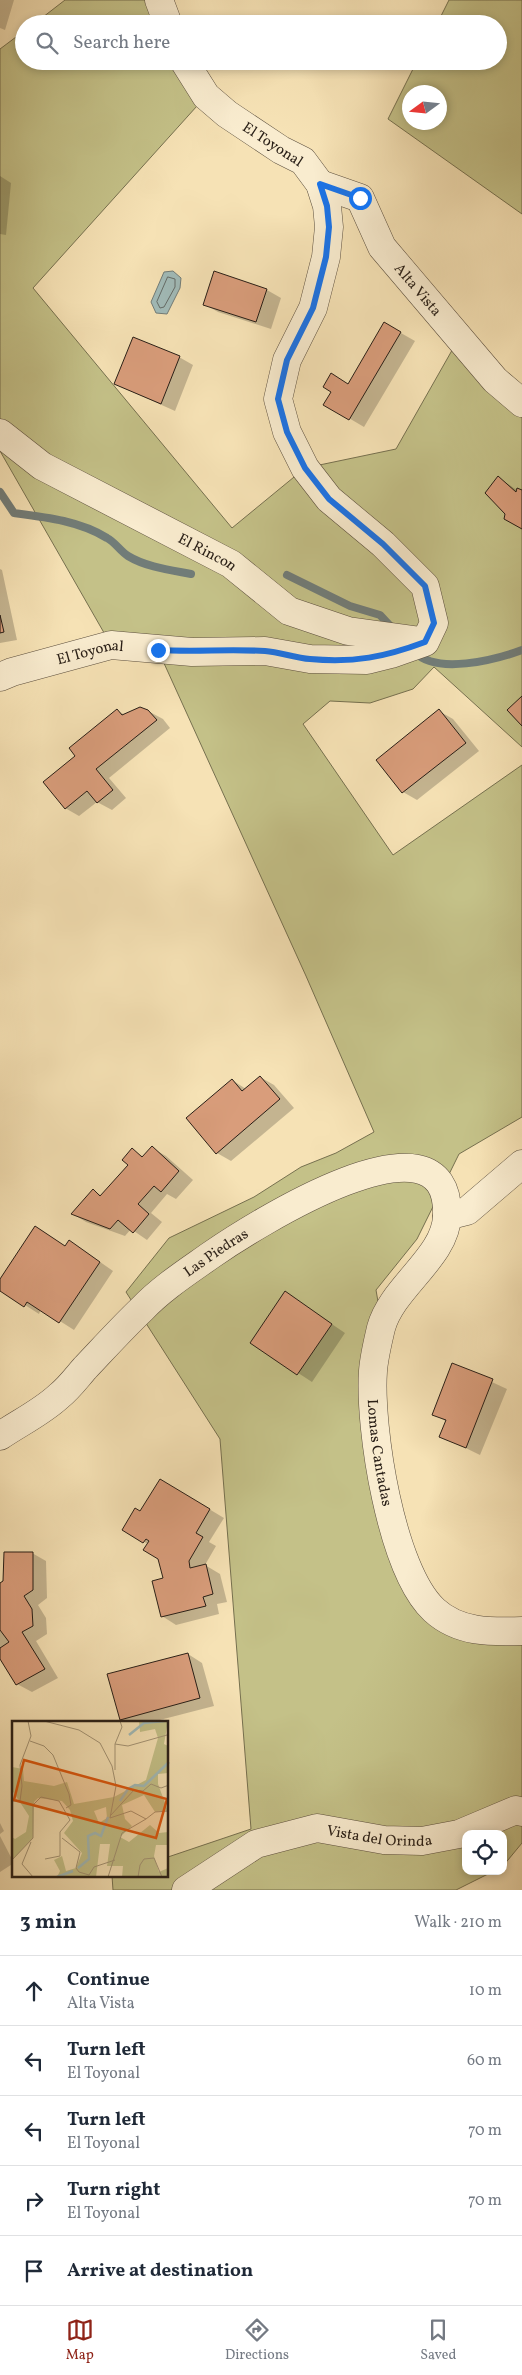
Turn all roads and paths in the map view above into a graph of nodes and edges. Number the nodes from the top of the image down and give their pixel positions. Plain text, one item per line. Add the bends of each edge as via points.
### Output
1 (159, 0) edge
2 (165, 15) edge
3 (190, 70) edge
4 (320, 184) junction
5 (522, 403) edge
6 (0, 433) edge
7 (425, 642) junction
8 (0, 677) edge
9 (522, 1164) edge
10 (447, 1216) junction
11 (0, 1436) edge
12 (522, 1632) edge
13 (522, 1812) edge
14 (186, 1890) edge

1 - 2 street
3 - 4 street, El Toyonal via 206,96 227,114 303,161
4 - 5 street, Alta Vista via 360,198 382,247 496,380
4 - 7 street, El Toyonal via 329,227 326,257 313,308 287,360 278,399 287,432 305,468 329,499 383,544 425,586 434,623
6 - 7 street, El Rincon via 42,466 231,564 289,611 348,631
7 - 8 street, El Toyonal via 367,660 310,659 266,651 192,652 111,645
9 - 10 street via 467,1211
10 - 11 street, Las Piedras via 443,1188 432,1173 414,1167 394,1167 338,1186 272,1216 167,1285 59,1396
10 - 12 street, Lomas Cantadas via 443,1235 396,1296 382,1325 373,1370 375,1421 383,1482 402,1555 420,1592 434,1610 458,1626 486,1632
13 - 14 street, Vista del Orinda via 516,1810 459,1834 422,1841 384,1840 317,1828 256,1844

